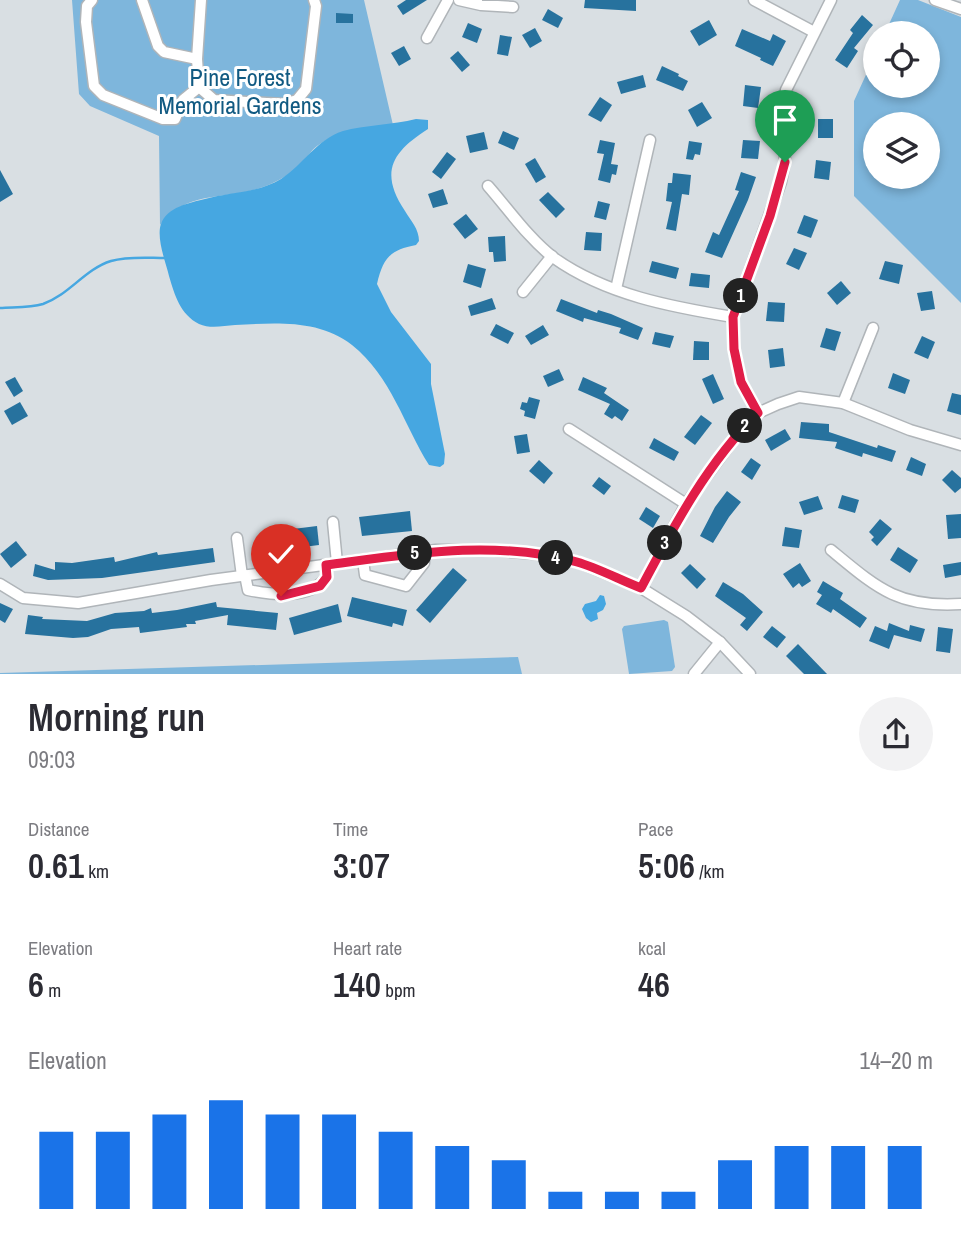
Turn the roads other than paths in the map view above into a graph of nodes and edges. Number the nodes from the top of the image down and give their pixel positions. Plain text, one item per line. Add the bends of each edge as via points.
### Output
1 (92, 0) edge
2 (142, 0) edge
3 (201, 0) edge
4 (314, 0) edge
5 (448, 0) edge
6 (459, 0) edge
7 (754, 0) edge
8 (831, 0) edge
9 (935, 0) edge
10 (513, 6) dead end
11 (961, 9) edge
12 (814, 32) junction
13 (427, 38) dead end
14 (197, 59) junction
15 (199, 87) junction
16 (650, 140) dead end
17 (488, 186) dead end
18 (552, 256) junction
19 (616, 289) junction
20 (523, 292) dead end
21 (733, 317) junction
22 (873, 328) dead end
23 (843, 403) junction
24 (758, 413) junction
25 (569, 429) dead end
26 (961, 445) edge
27 (686, 503) junction
28 (333, 523) dead end
29 (237, 538) dead end
30 (831, 550) dead end
31 (424, 551) junction
32 (363, 560) junction
33 (332, 564) junction
34 (244, 576) junction
35 (0, 584) edge
36 (641, 588) junction
37 (961, 604) edge
38 (720, 642) junction
39 (694, 674) edge
40 (750, 674) edge

1 - 15 street via 86,22 94,86 103,95 163,119 175,119 183,100
2 - 14 street via 158,46 164,52
3 - 14 street
4 - 15 street via 306,89 297,100 284,104 214,100
5 - 13 street
6 - 10 street
7 - 12 street
8 - 12 street
9 - 11 street
12 - 21 street via 786,90 781,182
14 - 15 street
16 - 19 street
17 - 18 street
18 - 19 street
18 - 20 street
19 - 21 street via 667,306
21 - 24 street via 741,382
22 - 23 street
23 - 24 street via 799,397
23 - 26 street
24 - 27 street
25 - 27 street
27 - 36 street
28 - 33 street
29 - 34 street
30 - 37 street via 888,594 936,605
31 - 32 street
31 - 32 street via 424,563 406,586 365,575
31 - 36 street via 488,550 546,556 578,562
32 - 33 street
33 - 34 street
33 - 34 street via 320,586 281,596 248,590
34 - 35 street via 78,603 23,598
36 - 38 street
38 - 39 street
38 - 40 street

